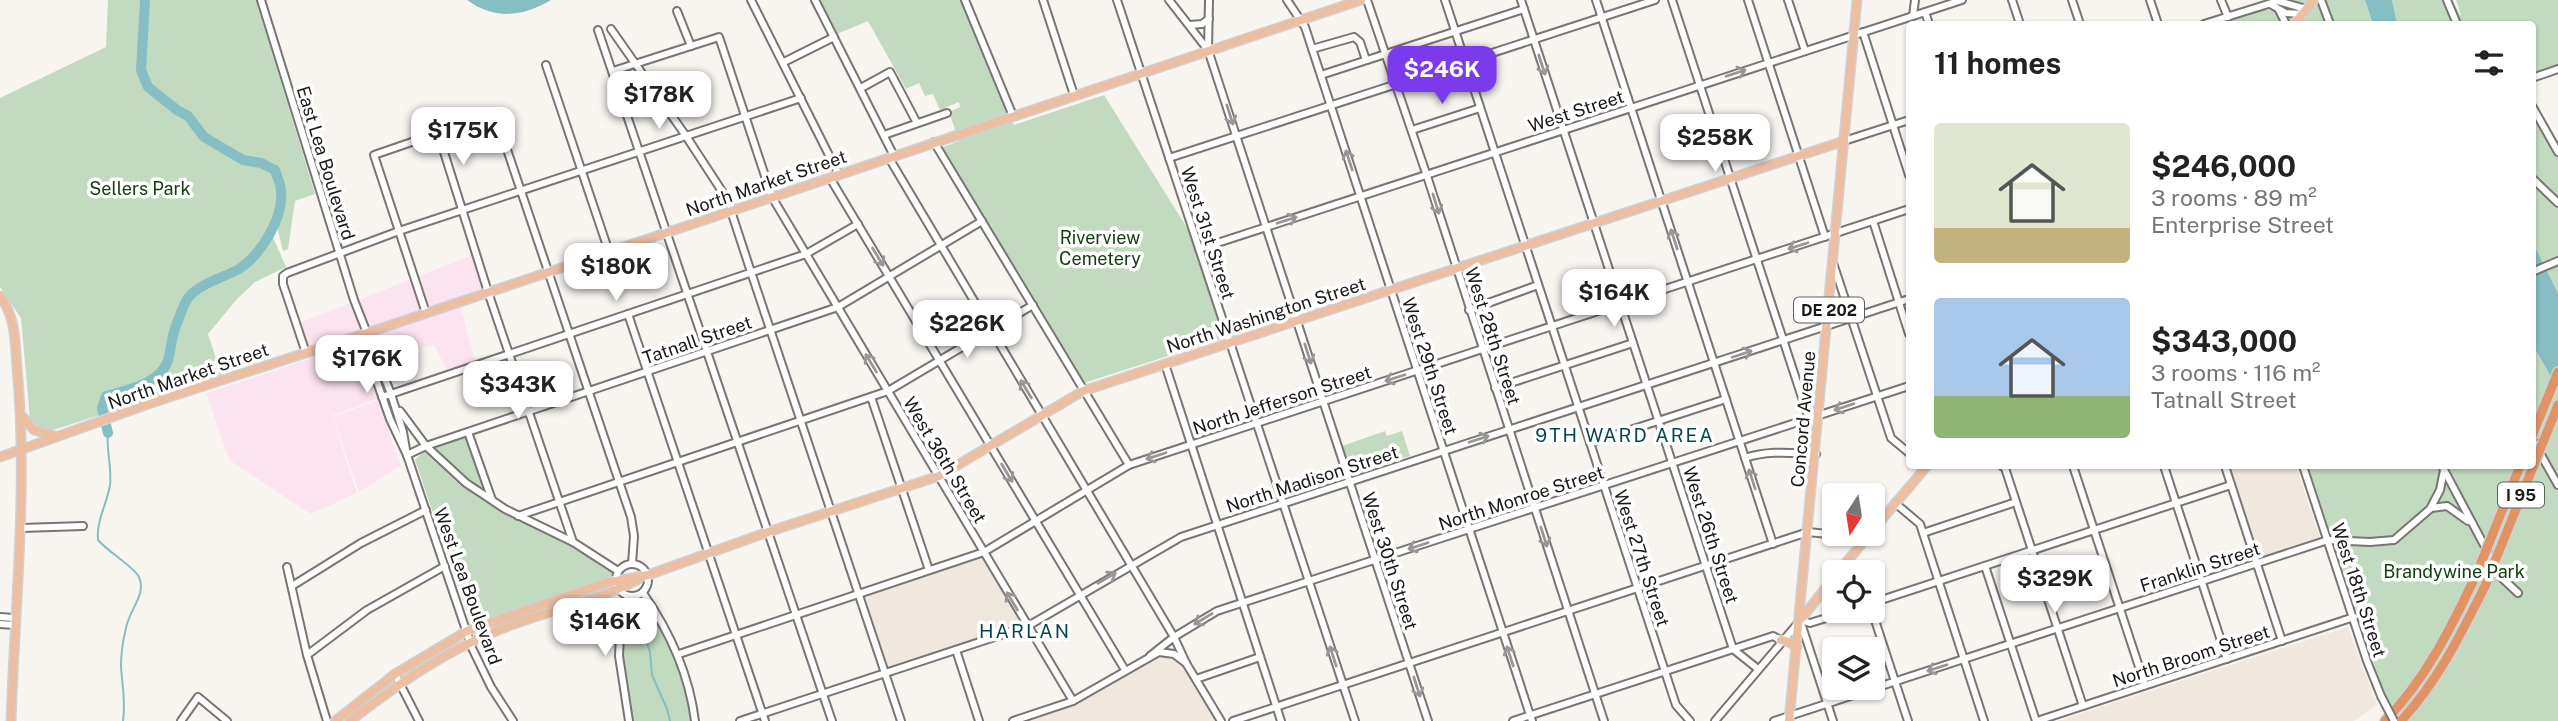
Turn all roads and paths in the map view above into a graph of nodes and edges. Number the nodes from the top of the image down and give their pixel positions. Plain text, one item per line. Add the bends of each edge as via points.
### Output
1 (261, 0) edge
2 (751, 0) edge
3 (815, 0) edge
4 (965, 0) edge
5 (1043, 0) edge
6 (1117, 0) edge
7 (1209, 0) edge
8 (1287, 0) edge
9 (1361, 0) edge
10 (1367, 0) edge
11 (1445, 0) edge
12 (1521, 0) edge
13 (1596, 0) edge
14 (1655, 0) edge
15 (1672, 0) edge
16 (1748, 0) edge
17 (1788, 0) edge
18 (1857, 0) edge
19 (1915, 0) edge
20 (1962, 0) edge
21 (2012, 0) edge
22 (2072, 0) edge
23 (2150, 0) edge
24 (2221, 0) edge
25 (2448, 0) edge
26 (1171, 1) edge
27 (2295, 3) edge
28 (2272, 5) junction
29 (2311, 5) edge
30 (1524, 9) junction
31 (677, 11) dead end
32 (1925, 12) junction
33 (1913, 16) junction
34 (1602, 17) junction
35 (2228, 17) junction
36 (1209, 19) junction
37 (1302, 19) junction
38 (1928, 21) edge
39 (2019, 21) edge
40 (2079, 21) edge
41 (2157, 21) edge
42 (2214, 21) edge
43 (2285, 21) edge
44 (2297, 21) edge
45 (2327, 21) edge
46 (2456, 21) edge
47 (1190, 25) junction
48 (611, 29) dead end
49 (598, 30) dead end
50 (1455, 31) junction
51 (1863, 32) junction
52 (1853, 35) junction
53 (834, 37) junction
54 (1534, 39) junction
55 (691, 46) junction
56 (1312, 49) junction
57 (1208, 50) junction
58 (1805, 51) junction
59 (1387, 54) junction
60 (1366, 60) junction
61 (784, 62) junction
62 (1465, 62) junction
63 (1768, 63) junction
64 (635, 64) junction
65 (546, 65) dead end
66 (2558, 69) edge
67 (613, 71) junction
68 (1142, 72) junction
69 (1321, 75) junction
70 (2536, 77) edge
71 (1397, 84) junction
72 (1700, 85) junction
73 (861, 88) junction
74 (1074, 95) junction
75 (801, 97) junction
76 (1331, 106) junction
77 (1480, 108) junction
78 (1631, 108) junction
79 (947, 113) dead end
80 (2536, 113) edge
81 (495, 114) dead end
82 (745, 115) junction
83 (1013, 116) junction
84 (1906, 121) edge
85 (917, 123) junction
86 (1893, 125) junction
87 (1412, 130) junction
88 (1563, 130) junction
89 (884, 135) junction
90 (686, 136) junction
91 (1237, 136) junction
92 (1844, 141) junction
93 (934, 142) junction
94 (641, 152) junction
95 (1494, 152) junction
96 (2558, 152) edge
97 (1799, 156) junction
98 (892, 157) junction
99 (1169, 158) junction
100 (1906, 166) edge
101 (582, 171) junction
102 (835, 176) junction
103 (1427, 176) junction
104 (1730, 179) junction
105 (2536, 182) edge
106 (523, 191) junction
107 (1360, 196) junction
108 (772, 197) junction
109 (1662, 201) junction
110 (2558, 203) edge
111 (462, 210) junction
112 (1906, 210) edge
113 (731, 211) junction
114 (982, 221) junction
115 (1872, 222) junction
116 (1594, 223) junction
117 (858, 224) junction
118 (1266, 227) junction
119 (399, 230) junction
120 (668, 233) junction
121 (1836, 233) junction
122 (1825, 237) junction
123 (941, 246) junction
124 (1525, 246) junction
125 (1199, 249) junction
126 (609, 252) junction
127 (339, 253) junction
128 (806, 254) junction
129 (1756, 260) junction
130 (1833, 261) junction
131 (2558, 261) edge
132 (1456, 269) junction
133 (2536, 270) edge
134 (546, 272) junction
135 (751, 272) junction
136 (890, 276) junction
137 (1688, 282) junction
138 (1538, 285) junction
139 (1391, 290) junction
140 (488, 292) junction
141 (688, 293) junction
142 (0, 296) edge
143 (1906, 300) edge
144 (1899, 302) junction
145 (1620, 304) junction
146 (1033, 305) junction
147 (838, 307) junction
148 (1469, 310) junction
149 (426, 313) junction
150 (628, 314) junction
151 (1852, 318) junction
152 (1297, 321) junction
153 (1906, 324) edge
154 (1827, 326) junction
155 (1552, 327) junction
156 (770, 330) junction
157 (991, 330) junction
158 (367, 333) junction
159 (568, 334) junction
160 (1783, 340) junction
161 (1230, 343) junction
162 (1633, 343) junction
163 (1482, 349) junction
164 (708, 351) junction
165 (306, 353) junction
166 (509, 354) junction
167 (940, 360) junction
168 (1714, 363) junction
169 (1164, 365) junction
170 (1564, 366) junction
171 (1417, 371) junction
172 (647, 372) junction
173 (2558, 372) edge
174 (1647, 385) junction
175 (1906, 387) edge
176 (1495, 388) junction
177 (888, 391) junction
178 (1083, 391) junction
179 (588, 392) junction
180 (391, 394) junction
181 (1877, 396) junction
182 (382, 397) junction
183 (871, 397) junction
184 (1726, 399) junction
185 (1323, 402) junction
186 (394, 403) junction
187 (2558, 405) edge
188 (1578, 407) junction
189 (529, 411) junction
190 (21, 415) junction
191 (1042, 415) junction
192 (1818, 415) junction
193 (1809, 419) junction
194 (1658, 420) junction
195 (801, 421) junction
196 (1256, 424) junction
197 (2536, 428) edge
198 (1508, 430) junction
199 (468, 432) junction
200 (61, 436) junction
201 (1739, 441) junction
202 (738, 442) junction
203 (1590, 443) junction
204 (1191, 445) junction
205 (2536, 445) edge
206 (426, 446) junction
207 (991, 446) junction
208 (22, 450) junction
209 (1906, 450) edge
210 (1444, 451) junction
211 (1816, 454) junction
212 (407, 455) junction
213 (0, 457) edge
214 (1745, 458) junction
215 (2536, 459) edge
216 (678, 462) junction
217 (1672, 463) junction
218 (1129, 465) junction
219 (1923, 469) edge
220 (2004, 469) edge
221 (2074, 469) edge
222 (2165, 469) edge
223 (2226, 469) edge
224 (2304, 469) edge
225 (2443, 469) edge
226 (2444, 469) edge
227 (2519, 469) edge
228 (2532, 469) edge
229 (939, 476) junction
230 (619, 482) junction
231 (1350, 482) junction
232 (1604, 485) junction
233 (2231, 485) junction
234 (2558, 485) edge
235 (902, 488) junction
236 (1087, 490) junction
237 (492, 501) junction
238 (560, 502) junction
239 (2016, 502) junction
240 (1283, 503) junction
241 (1895, 503) junction
242 (2177, 504) junction
243 (1534, 508) junction
244 (2430, 509) junction
245 (426, 510) junction
246 (831, 511) junction
247 (1885, 515) edge
248 (518, 516) junction
249 (1036, 521) junction
250 (2471, 524) junction
251 (1217, 525) junction
252 (83, 526) dead end
253 (21, 528) junction
254 (1469, 529) junction
255 (2095, 530) junction
256 (768, 532) junction
257 (1808, 532) junction
258 (1822, 532) edge
259 (1923, 533) junction
260 (2328, 540) junction
261 (573, 542) junction
262 (1773, 544) junction
263 (1860, 546) edge
264 (2032, 551) junction
265 (984, 552) junction
266 (709, 553) junction
267 (1375, 560) junction
268 (1848, 560) edge
269 (632, 564) junction
270 (1131, 564) junction
271 (2257, 564) junction
272 (445, 566) junction
273 (1706, 566) junction
274 (1985, 566) junction
275 (287, 567) dead end
276 (929, 570) junction
277 (618, 571) junction
278 (648, 575) junction
279 (1938, 581) junction
280 (2202, 581) junction
281 (1309, 582) junction
282 (617, 585) junction
283 (292, 586) junction
284 (1637, 588) junction
285 (643, 593) junction
286 (1822, 593) edge
287 (2518, 593) dead end
288 (859, 594) junction
289 (1080, 594) junction
290 (628, 596) junction
291 (1885, 599) edge
292 (1242, 603) junction
293 (2120, 608) junction
294 (1568, 611) junction
295 (796, 615) junction
296 (0, 617) edge
297 (2354, 617) junction
298 (1822, 619) edge
299 (14, 621) junction
300 (1800, 621) junction
301 (1876, 623) edge
302 (0, 624) edge
303 (1028, 626) junction
304 (2057, 629) junction
305 (467, 631) junction
306 (1503, 633) junction
307 (736, 635) junction
308 (1174, 637) junction
309 (1781, 640) junction
310 (2282, 641) junction
311 (470, 643) junction
312 (2011, 644) junction
313 (1797, 647) junction
314 (1733, 649) junction
315 (956, 650) junction
316 (679, 654) junction
317 (307, 655) junction
318 (1150, 656) junction
319 (1260, 657) junction
320 (1964, 659) junction
321 (2227, 659) junction
322 (1186, 663) junction
323 (1409, 664) junction
324 (1758, 669) junction
325 (1125, 670) junction
326 (1664, 671) junction
327 (885, 673) junction
328 (397, 679) junction
329 (1196, 679) junction
330 (1895, 681) junction
331 (1343, 685) junction
332 (2146, 685) junction
333 (823, 694) junction
334 (1595, 694) junction
335 (1073, 701) junction
336 (1827, 704) junction
337 (2083, 706) junction
338 (1277, 707) junction
339 (764, 717) edge
340 (1531, 718) edge
341 (1791, 719) edge
342 (10, 721) edge
343 (181, 721) edge
344 (227, 721) edge
345 (327, 721) edge
346 (335, 721) edge
347 (351, 721) edge
348 (419, 721) edge
349 (513, 721) edge
350 (629, 721) edge
351 (695, 721) edge
352 (740, 721) edge
353 (832, 721) edge
354 (901, 721) edge
355 (979, 721) edge
356 (1013, 721) edge
357 (1221, 721) edge
358 (1233, 721) edge
359 (1281, 721) edge
360 (1355, 721) edge
361 (1428, 721) edge
362 (1513, 721) edge
363 (1604, 721) edge
364 (1690, 721) edge
365 (1715, 721) edge
366 (1774, 721) edge
367 (1833, 721) edge
368 (1908, 721) edge
369 (1984, 721) edge
370 (2037, 721) edge
371 (2388, 721) edge
372 (2401, 721) edge

1 - 127 street, East Lea Boulevard
2 - 61 street
3 - 53 street
4 - 83 street
5 - 74 street
6 - 68 street, West 31st Street
7 - 36 street
8 - 37 street, West 29th Street
9 - 37 main road, North Market Street
10 - 59 street, West 28th Street
11 - 50 street, West 27th Street
12 - 30 street, West 26th Street
13 - 34 street
14 - 34 street
15 - 72 street
16 - 63 street
17 - 58 street
18 - 52 main road, Concord Avenue / DE 202
19 - 33 street
20 - 32 street, West Street
21 - 39 street
22 - 40 street
23 - 41 street
24 - 35 street
25 - 46 street
26 - 47 street
27 - 28 street
27 - 29 street
28 - 29 street via 2286,13
28 - 35 street
28 - 43 street
29 - 44 main road
29 - 45 street
30 - 50 street
30 - 54 street, West 26th Street
31 - 55 street
32 - 33 street, West Street
32 - 38 street
33 - 51 street, West Street
34 - 54 street
34 - 78 street
35 - 42 street
36 - 47 street
36 - 57 street
37 - 56 street, West 29th Street
37 - 57 main road, North Market Street
47 - 57 street
48 - 64 street
49 - 67 street
50 - 59 street
50 - 62 street, West 27th Street
51 - 52 street, West Street
51 - 86 street
52 - 58 street, West Street
52 - 92 main road, Concord Avenue / DE 202
53 - 61 street
53 - 73 street
54 - 62 street
54 -> 88 street, West 26th Street
55 - 64 street
55 - 82 street, West 36th Street via 719,37
56 - 60 street via 1354,37
56 - 69 street, West 29th Street
57 - 68 main road, North Market Street
57 -> 91 street, West 30th Street
58 - 63 street, West Street
59 - 60 street
59 - 71 street, West 28th Street
60 - 69 street
61 - 75 street
62 - 71 street
62 - 77 street, West 27th Street
72 -> 63 street, West Street
63 - 97 street
64 - 67 street
64 - 90 street
65 - 101 street
66 - 70 street
67 - 94 street
68 - 74 main road, North Market Street
68 - 99 street, West 31st Street
69 - 76 street, West 29th Street
71 - 76 street
71 - 87 street, West 28th Street
72 - 78 street, West Street
72 - 104 street
73 - 85 street via 890,72
73 - 89 street
74 - 83 main road, North Market Street
75 - 82 street
75 - 102 street
76 - 91 street
107 -> 76 street, West 29th Street
77 - 87 street
77 - 95 street, West 27th Street
78 - 88 street, West Street
78 - 109 street
79 - 85 street
80 - 96 street
81 - 106 street
82 - 90 street
82 - 108 street, West 36th Street
83 - 93 main road, North Market Street
84 - 86 street, North Washington Street
85 - 89 street
86 - 92 street, North Washington Street
86 - 100 street
87 - 103 street, West 28th Street
88 - 95 street, West Street
88 - 116 street, West 26th Street
89 - 98 street
90 - 94 street
90 - 113 street
91 - 99 street
91 - 118 street, West 30th Street
92 - 97 main road, North Washington Street
92 - 121 main road, Concord Avenue / DE 202
93 - 98 main road, North Market Street
93 - 114 street
94 - 101 street
94 - 120 street
95 - 103 street, West Street
95 - 124 street, West 27th Street
97 - 104 main road, North Washington Street
97 - 122 street
98 - 102 main road, North Market Street
98 - 123 street
99 - 125 street, West 31st Street
101 - 106 street
101 - 126 street
102 - 108 main road, North Market Street
102 - 117 street
103 - 107 street, West Street
103 -> 132 street, West 28th Street
104 - 109 main road, North Washington Street
104 - 129 street
105 - 110 street
106 - 111 street
106 - 134 street
118 -> 107 street, West Street
107 - 139 street, West 29th Street
108 - 113 main road, North Market Street
108 - 128 street, West 36th Street
109 - 116 main road, North Washington Street
137 -> 109 street
111 - 119 street
111 - 119 street via 438,133 374,155
111 - 140 street
112 - 115 street, North Jefferson Street
113 - 120 main road, North Market Street
113 - 135 street
114 - 123 street, Tatnall Street
114 - 146 street
115 - 121 street, North Jefferson Street
115 - 144 street
116 - 124 main road, North Washington Street
116 - 145 street, West 26th Street
117 - 128 street
117 -> 136 street
118 - 125 street, West Street
118 - 152 street, West 30th Street
119 - 127 street
119 - 149 street
120 - 126 main road, North Market Street
120 - 141 street
121 - 122 street, North Jefferson Street
121 - 130 main road, Concord Avenue / DE 202
122 -> 129 street, North Jefferson Street
123 - 136 street, Tatnall Street
123 - 157 street
124 - 132 main road, North Washington Street
124 - 138 street, West 27th Street
125 - 161 street, West 31st Street
126 - 134 main road, North Market Street
127 - 158 street, East Lea Boulevard
127 - 165 street via 283,276
128 - 135 street
128 - 147 street, West 36th Street
129 - 137 street, North Jefferson Street
129 - 160 street
130 - 151 street
130 - 154 main road, Concord Avenue / DE 202
131 - 133 street
132 - 139 main road, North Washington Street
132 - 148 street, West 28th Street
134 - 140 main road, North Market Street
134 - 159 street
135 - 141 street
135 - 156 street
136 - 147 street, Tatnall Street
136 - 167 street
137 - 145 street, North Jefferson Street
137 - 168 street
138 - 148 street
138 - 155 street, West 27th Street
139 - 152 main road, North Washington Street
139 - 171 street, West 29th Street
140 - 149 main road, North Market Street
140 - 166 street
141 - 150 street
141 - 164 street
142 - 190 main road via 12,321
143 - 144 street, North Madison Street
144 - 151 street, North Madison Street
144 - 153 street
145 - 155 street, North Jefferson Street
145 - 162 street, West 26th Street
146 - 157 street
146 - 178 street
147 - 156 street, Tatnall Street
177 -> 147 street, West 36th Street
148 - 163 street, West 28th Street
149 - 158 main road, North Market Street
150 - 159 street
150 - 172 street
151 - 154 street, North Madison Street
151 - 181 street
152 - 161 main road, North Washington Street
152 -> 185 street, West 30th Street
154 - 160 street, North Madison Street
154 - 192 main road, Concord Avenue / DE 202
155 - 163 street, North Jefferson Street
155 - 170 street, West 27th Street
156 - 164 street, Tatnall Street
156 - 195 street
157 - 167 street
191 -> 157 street
158 - 165 main road, North Market Street
158 - 180 street, West Lea Boulevard
158 - 182 street, West Lea Boulevard via 363,342
159 - 166 street
159 - 179 street
168 -> 160 street, North Madison Street
160 - 193 street
161 - 169 main road, North Washington Street
161 - 196 street, West 31st Street
162 - 170 street
162 - 174 street, West 26th Street
163 - 171 street, North Jefferson Street
163 - 176 street, West 28th Street
164 - 172 street, Tatnall Street
164 - 202 street
165 - 200 main road, North Market Street
166 - 180 street
166 - 189 street
167 - 177 street
167 - 207 street
168 - 174 street, North Madison Street
168 - 184 street
169 - 178 main road, North Washington Street
169 - 204 street
170 - 176 street
170 - 188 street, West 27th Street
171 -> 185 street, North Jefferson Street
171 - 210 street, West 29th Street
172 - 179 street, Tatnall Street
172 - 216 street
173 - 197 highway
174 - 188 street, North Madison Street
174 - 194 street, West 26th Street
175 - 181 street, North Monroe Street
176 - 198 street, West 28th Street
177 - 183 street
177 - 229 street, West 36th Street
178 - 191 main road, North Washington Street
178 - 218 street
179 - 189 street, Tatnall Street
179 - 230 street
180 - 182 street
180 - 186 street, West Lea Boulevard
181 -> 192 street, North Monroe Street
181 - 209 street via 1891,438
182 - 212 street, West Lea Boulevard
183 - 195 street
183 - 235 street
184 - 194 street
184 - 201 street
185 - 196 street, North Jefferson Street
185 - 231 street, West 30th Street
186 - 206 street
186 - 212 street, West Lea Boulevard
187 - 215 highway, I 95, bridge
188 - 198 street, North Madison Street
188 - 203 street, West 27th Street
189 - 199 street, Tatnall Street
189 - 238 street
190 - 200 main road via 34,430
190 - 208 main road
191 - 207 main road, North Washington Street
191 - 236 street
192 - 193 street, North Monroe Street
192 - 211 main road, Concord Avenue / DE 202
193 - 201 street, North Monroe Street
194 - 203 street
194 - 217 street, West 26th Street
195 - 202 street
195 - 246 street
196 - 204 street, North Jefferson Street
196 - 240 street, West 31st Street
210 -> 198 street, North Madison Street
198 - 243 street, West 28th Street
199 - 206 street, Tatnall Street
199 - 237 street
200 - 208 main road, North Market Street
201 - 214 street
201 - 217 street, North Monroe Street
202 - 216 street
202 - 256 street
203 - 232 street, West 27th Street
204 -> 218 street, North Jefferson Street
204 - 251 street
205 - 234 street
206 - 212 street, Tatnall Street
206 - 237 street
207 - 229 main road, North Washington Street
207 -> 249 street
208 - 213 main road, North Market Street
208 - 253 main road
210 - 231 street, North Madison Street
210 - 254 street, West 29th Street
211 - 214 street via 1761,452
211 - 257 main road, Concord Avenue / DE 202
212 - 245 street, West Lea Boulevard
262 -> 214 street
216 - 230 street
216 - 266 street
217 - 232 street, North Monroe Street
217 - 273 street, West 26th Street
218 - 236 street, North Jefferson Street
219 - 241 main road
220 - 239 street
221 - 255 street
222 - 242 street
223 - 233 street
224 - 260 street, West 18th Street
225 - 244 street, Franklin Street via 2440,490
226 - 250 street
227 - 371 highway, I 95, bridge via 2449,632
228 - 372 highway, I 95, bridge via 2484,586 2446,661
229 - 235 main road, North Washington Street
229 - 265 street, West 36th Street
230 - 238 street
230 - 269 street via 633,526
231 - 240 street, North Madison Street
231 - 267 street, West 30th Street
232 - 243 street, North Monroe Street
232 - 284 street, West 27th Street
233 - 242 street
233 - 271 street
235 - 246 main road, North Washington Street
235 - 276 street
236 - 249 street, North Jefferson Street
236 - 270 street
237 - 248 street
238 - 248 street
238 - 261 street
239 - 259 street
239 - 264 street
240 - 251 street, North Madison Street
240 - 281 street, West 31st Street
241 - 247 main road
241 - 259 street via 1918,522
242 - 255 street
242 - 280 street
243 - 254 street, North Monroe Street
243 -> 294 street, West 28th Street
244 - 250 street via 2447,506
244 - 260 street, Franklin Street via 2389,542
245 - 272 street, West Lea Boulevard
245 - 283 street
246 - 256 main road, North Washington Street
246 - 288 street
248 - 261 street
249 - 265 street, North Jefferson Street
249 - 289 street
250 - 287 street via 2501,577
251 - 270 street, North Madison Street via 1174,539
251 - 292 street
252 - 253 street
253 - 299 main road
254 -> 267 street, North Monroe Street
254 - 306 street, West 29th Street
255 - 264 street
255 - 293 street
256 - 266 main road, North Washington Street
256 - 295 street
257 - 258 street
257 - 262 street
257 - 300 main road, Concord Avenue / DE 202
259 - 279 street
260 - 271 street, Franklin Street
260 - 297 street, West 18th Street
261 - 277 street
262 - 273 street
263 - 268 main road
264 - 274 street
264 - 304 street
265 - 276 street, North Jefferson Street
303 -> 265 street, West 36th Street
266 - 278 main road, North Washington Street
266 - 307 street
267 - 281 street, North Monroe Street
267 - 323 street, West 30th Street
269 - 277 street
269 - 278 street
289 -> 270 street, North Madison Street
270 - 308 street
271 - 280 street, Franklin Street
271 - 310 street
272 - 305 street, West Lea Boulevard
272 - 317 street via 367,610
273 - 284 street
273 - 314 street, West 26th Street
274 - 279 street
274 - 312 street
275 - 283 street
276 - 288 street, North Jefferson Street
277 - 282 street
278 - 282 main road, North Washington Street
278 - 285 street
279 - 291 street
279 - 320 street
280 - 293 street, Franklin Street
280 - 321 street
281 - 292 street, North Monroe Street
331 -> 281 street, West 31st Street
282 - 290 street
282 - 305 main road, North Washington Street
282 - 311 main road, North Washington Street
283 - 317 street
284 - 294 street
284 - 326 street, West 27th Street
285 - 290 street
285 - 316 street
286 - 300 main road
288 - 295 street, North Jefferson Street
288 - 327 street
289 - 303 street, North Madison Street
289 - 325 street
290 - 350 street via 619,656
292 -> 308 street, North Monroe Street via 1217,611
292 - 319 street
293 - 304 street, Franklin Street
293 - 332 street
294 - 306 street
294 - 334 street, West 28th Street
295 - 307 street, North Jefferson Street
295 - 333 street
296 - 299 street
297 - 310 street, North Broom Street
297 - 371 street, West 18th Street, bridge
298 - 300 street
299 - 302 street
299 - 342 main road
300 - 309 street
300 - 313 main road, Concord Avenue / DE 202
300 - 336 street
301 - 330 street
303 - 315 street, North Madison Street
303 - 335 street, West 36th Street
304 - 312 street, Franklin Street
304 - 337 street
305 - 311 street, West Lea Boulevard
305 - 328 main road, North Washington Street
306 - 323 street
340 -> 306 street, West 29th Street
307 - 316 street, North Jefferson Street
307 - 339 street
308 - 318 street, North Monroe Street
308 - 322 street
309 - 313 main road
309 - 314 street via 1773,636
309 - 324 street
310 - 321 street, North Broom Street
311 - 328 main road, North Washington Street
311 - 349 street, West Lea Boulevard
312 - 320 street, Franklin Street
312 - 370 street
313 - 341 main road, Concord Avenue / DE 202
314 - 324 street
314 - 326 street
315 - 327 street, North Madison Street
315 - 355 street
316 - 351 street
317 - 345 street
318 - 322 street, North Monroe Street via 1174,654
318 - 325 street, North Monroe Street
319 - 329 street
319 - 338 street
320 -> 330 street, Franklin Street
320 - 369 street
321 - 332 street, North Broom Street
322 - 329 street
323 - 331 street
323 -> 361 street, West 30th Street
324 - 365 street
325 - 335 street, North Monroe Street
326 - 334 street
326 - 364 street, West 27th Street via 1677,709
327 - 333 street, North Madison Street
327 - 354 street
328 - 346 main road, North Washington Street
328 - 347 main road, North Washington Street
328 - 348 street
329 - 357 street
330 - 336 street, Franklin Street
330 - 368 street
331 - 338 street
331 - 360 street, West 31st Street
332 - 337 street, North Broom Street
333 - 339 street, North Madison Street
333 - 353 street
334 - 340 street
334 - 363 street, West 28th Street
335 - 356 street, North Monroe Street
336 - 341 street, Franklin Street
336 - 367 street
337 - 370 street, North Broom Street
338 - 358 street
338 - 359 street
339 - 352 street, North Madison Street
340 - 362 street
341 - 366 street, Franklin Street
343 - 344 street via 198,697

